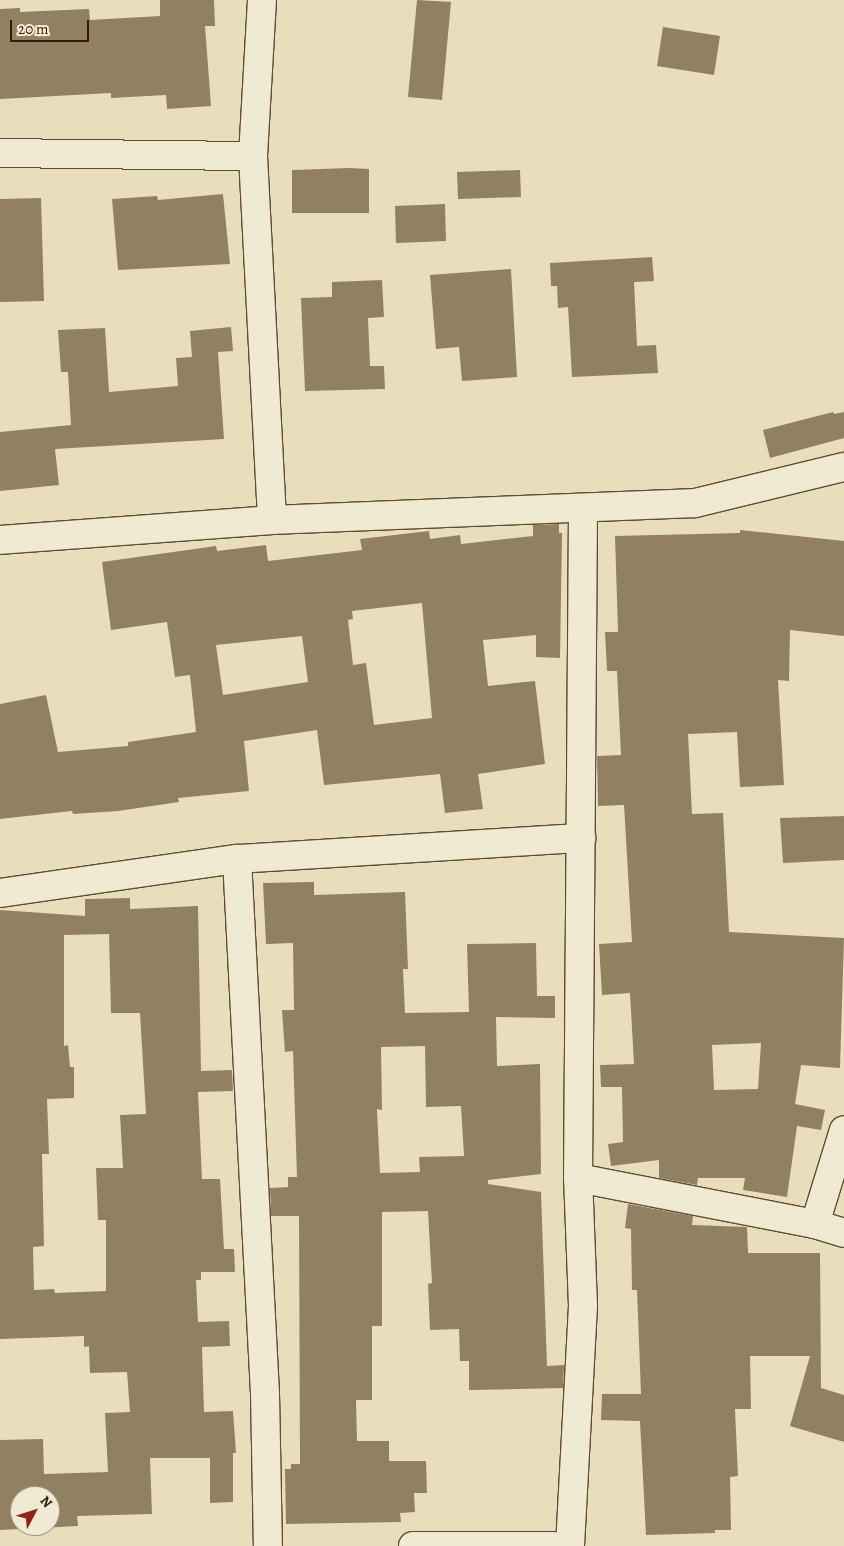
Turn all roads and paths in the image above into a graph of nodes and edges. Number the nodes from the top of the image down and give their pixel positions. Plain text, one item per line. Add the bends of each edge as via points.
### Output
1 (262, 0) edge
2 (0, 153) edge
3 (253, 156) junction
4 (844, 467) edge
5 (583, 510) junction
6 (272, 520) junction
7 (0, 540) edge
8 (581, 838) junction
9 (237, 859) junction
10 (0, 894) edge
11 (844, 1130) edge
12 (578, 1178) junction
13 (815, 1224) junction
14 (844, 1233) edge
15 (268, 1546) edge
16 (413, 1546) edge
17 (553, 1546) edge
18 (570, 1546) edge

1 - 3 street
2 - 3 street
3 - 6 street
4 - 5 street via 695,503
5 - 6 street
5 - 8 street
6 - 7 street
8 - 9 street
8 - 12 street
9 - 10 street
9 - 15 street via 265,1394
11 - 13 street
12 - 13 street
12 - 18 street via 583,1306
13 - 14 street
16 - 17 street

